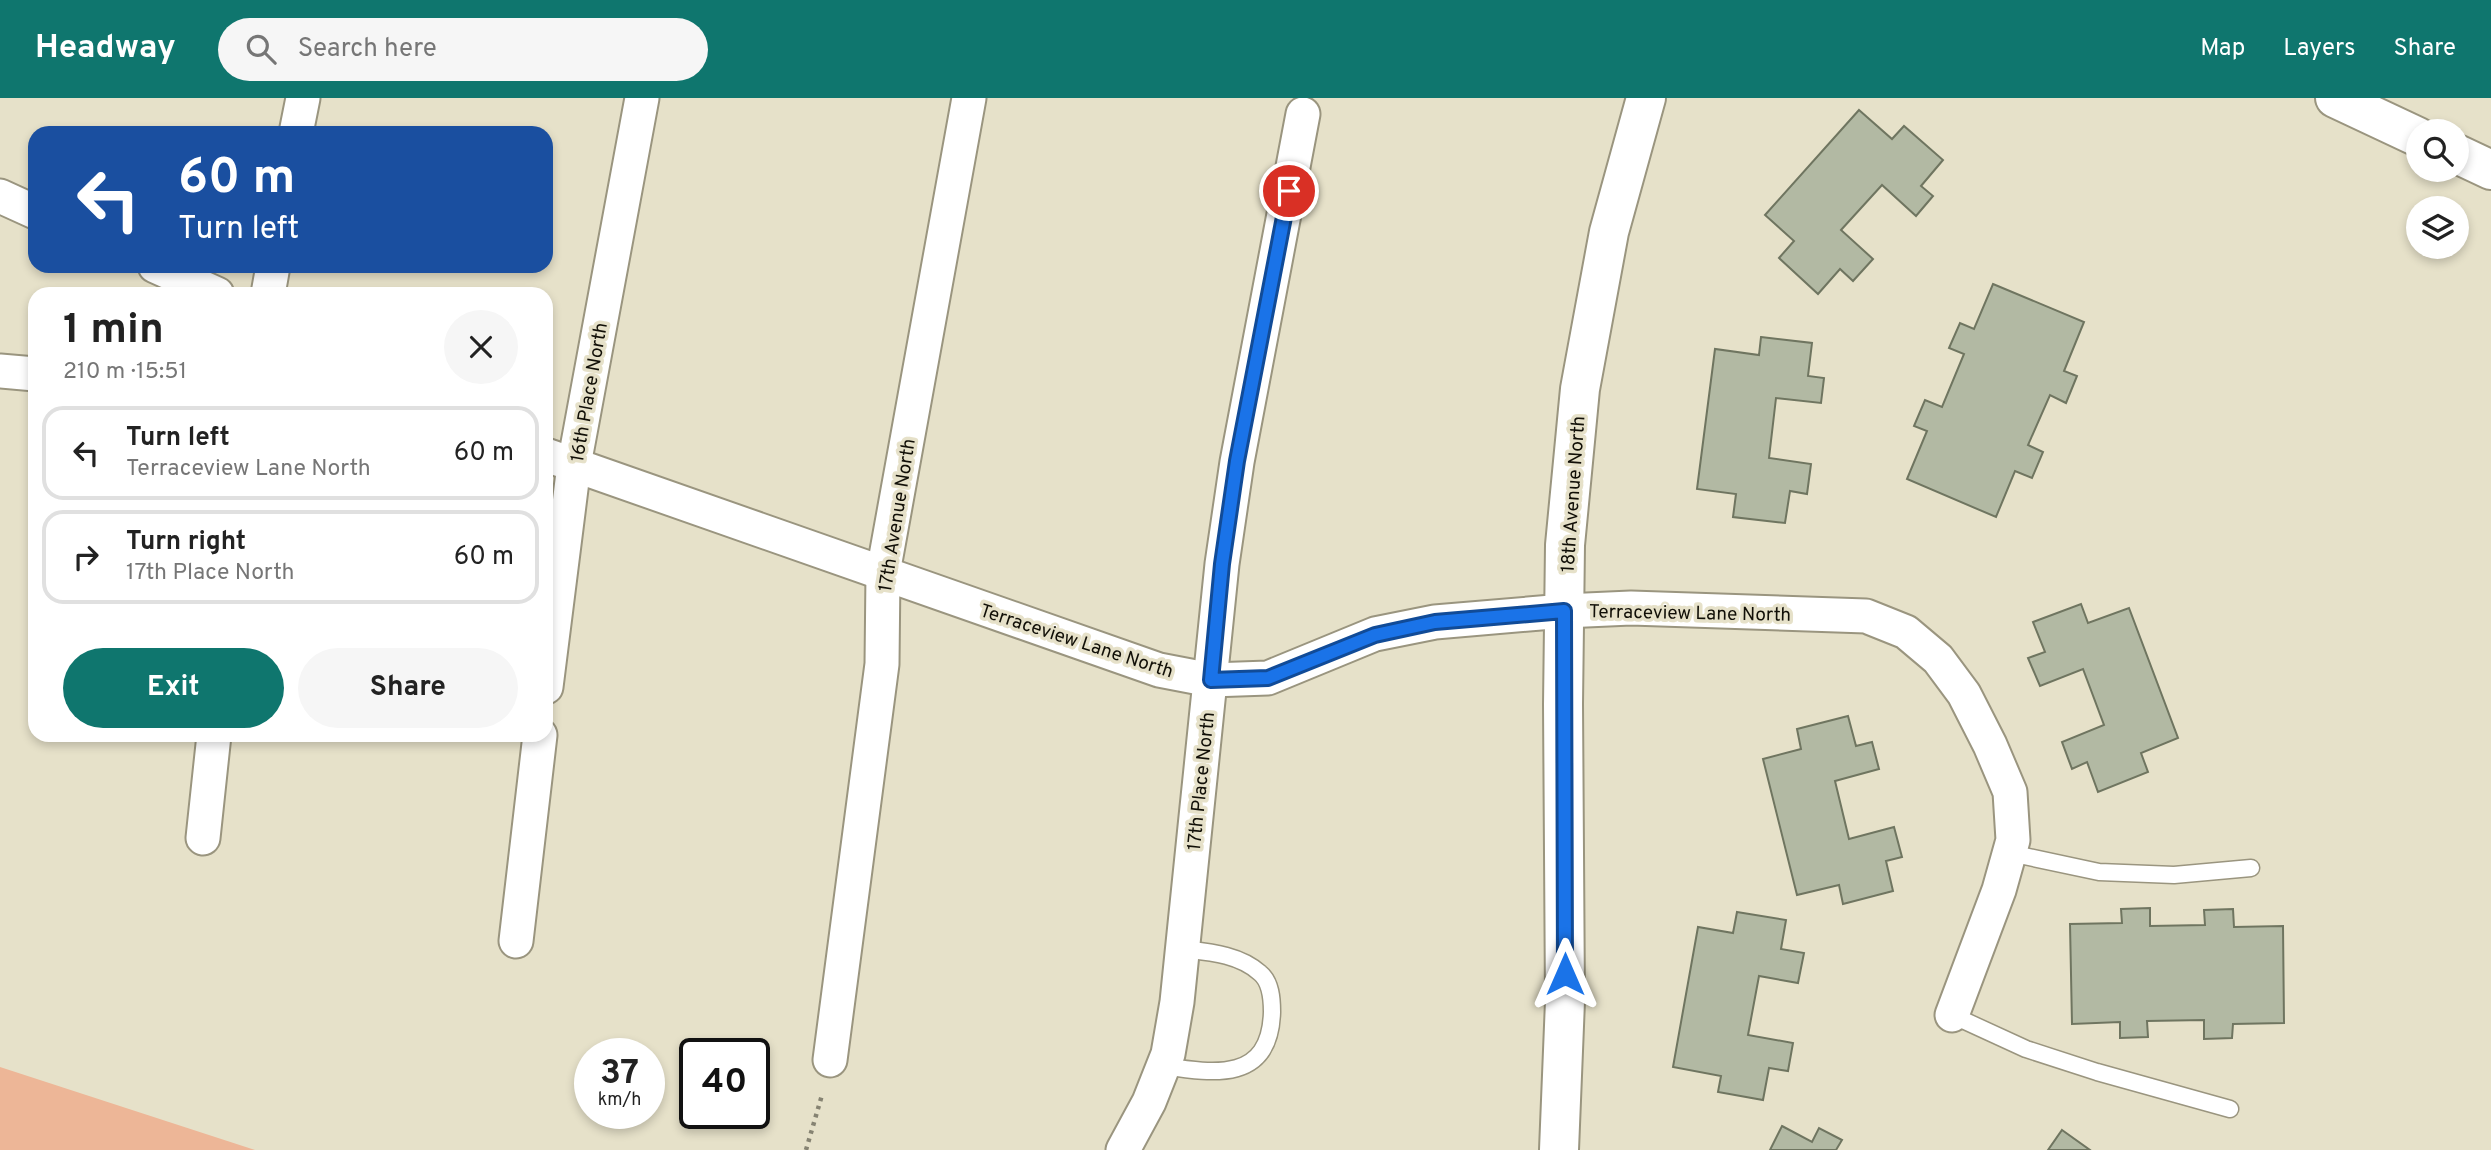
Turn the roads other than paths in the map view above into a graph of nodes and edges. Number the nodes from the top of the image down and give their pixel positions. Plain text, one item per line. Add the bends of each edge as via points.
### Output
1 (303, 98) edge
2 (642, 98) edge
3 (969, 98) edge
4 (1646, 98) edge
5 (2335, 98) edge
6 (1303, 114) dead end
7 (297, 126) edge
8 (2406, 131) edge
9 (2469, 160) edge
10 (2491, 170) edge
11 (0, 196) edge
12 (28, 209) edge
13 (170, 273) edge
14 (202, 287) edge
15 (0, 371) edge
16 (28, 373) edge
17 (560, 460) edge
18 (883, 573) junction
19 (553, 574) edge
20 (1564, 611) junction
21 (1211, 680) junction
22 (213, 742) edge
23 (539, 742) edge
24 (203, 838) dead end
25 (2010, 853) junction
26 (2252, 867) dead end
27 (516, 941) dead end
28 (1183, 948) junction
29 (1952, 1015) joint
30 (830, 1060) road end
31 (1164, 1066) junction
32 (2230, 1109) dead end
33 (1123, 1150) edge
34 (1559, 1150) edge

1 - 7 street
2 - 17 street, 16th Place North
3 - 18 street, 17th Avenue North
4 - 20 street, 18th Avenue North via 1609,232 1580,389 1565,545
5 - 8 street
6 - 21 street, 17th Place North via 1235,474
9 - 10 street
11 - 12 street
13 - 14 street
15 - 16 street
17 - 18 street, Terraceview Lane North
17 - 19 street, 16th Place North
18 - 21 street, Terraceview Lane North via 1159,670
18 - 30 street, 17th Avenue North via 882,664
20 - 21 street, Terraceview Lane North via 1435,622 1375,635 1268,678
20 - 25 street, Terraceview Lane North via 1631,608 1866,616 1906,632 1938,659 1964,694 1990,745 2010,792
20 - 34 street, 18th Avenue North via 1565,1001
21 - 28 street, 17th Place North
22 - 24 street
23 - 27 street
25 - 26 lane via 2099,872 2174,875
25 - 29 street, Terraceview Lane North
28 - 31 street, 17th Place North
28 - 31 lane via 1220,954 1261,973 1272,995 1272,1022 1266,1048 1252,1062 1230,1071
29 - 32 lane via 2026,1049
31 - 33 street, 17th Place North

